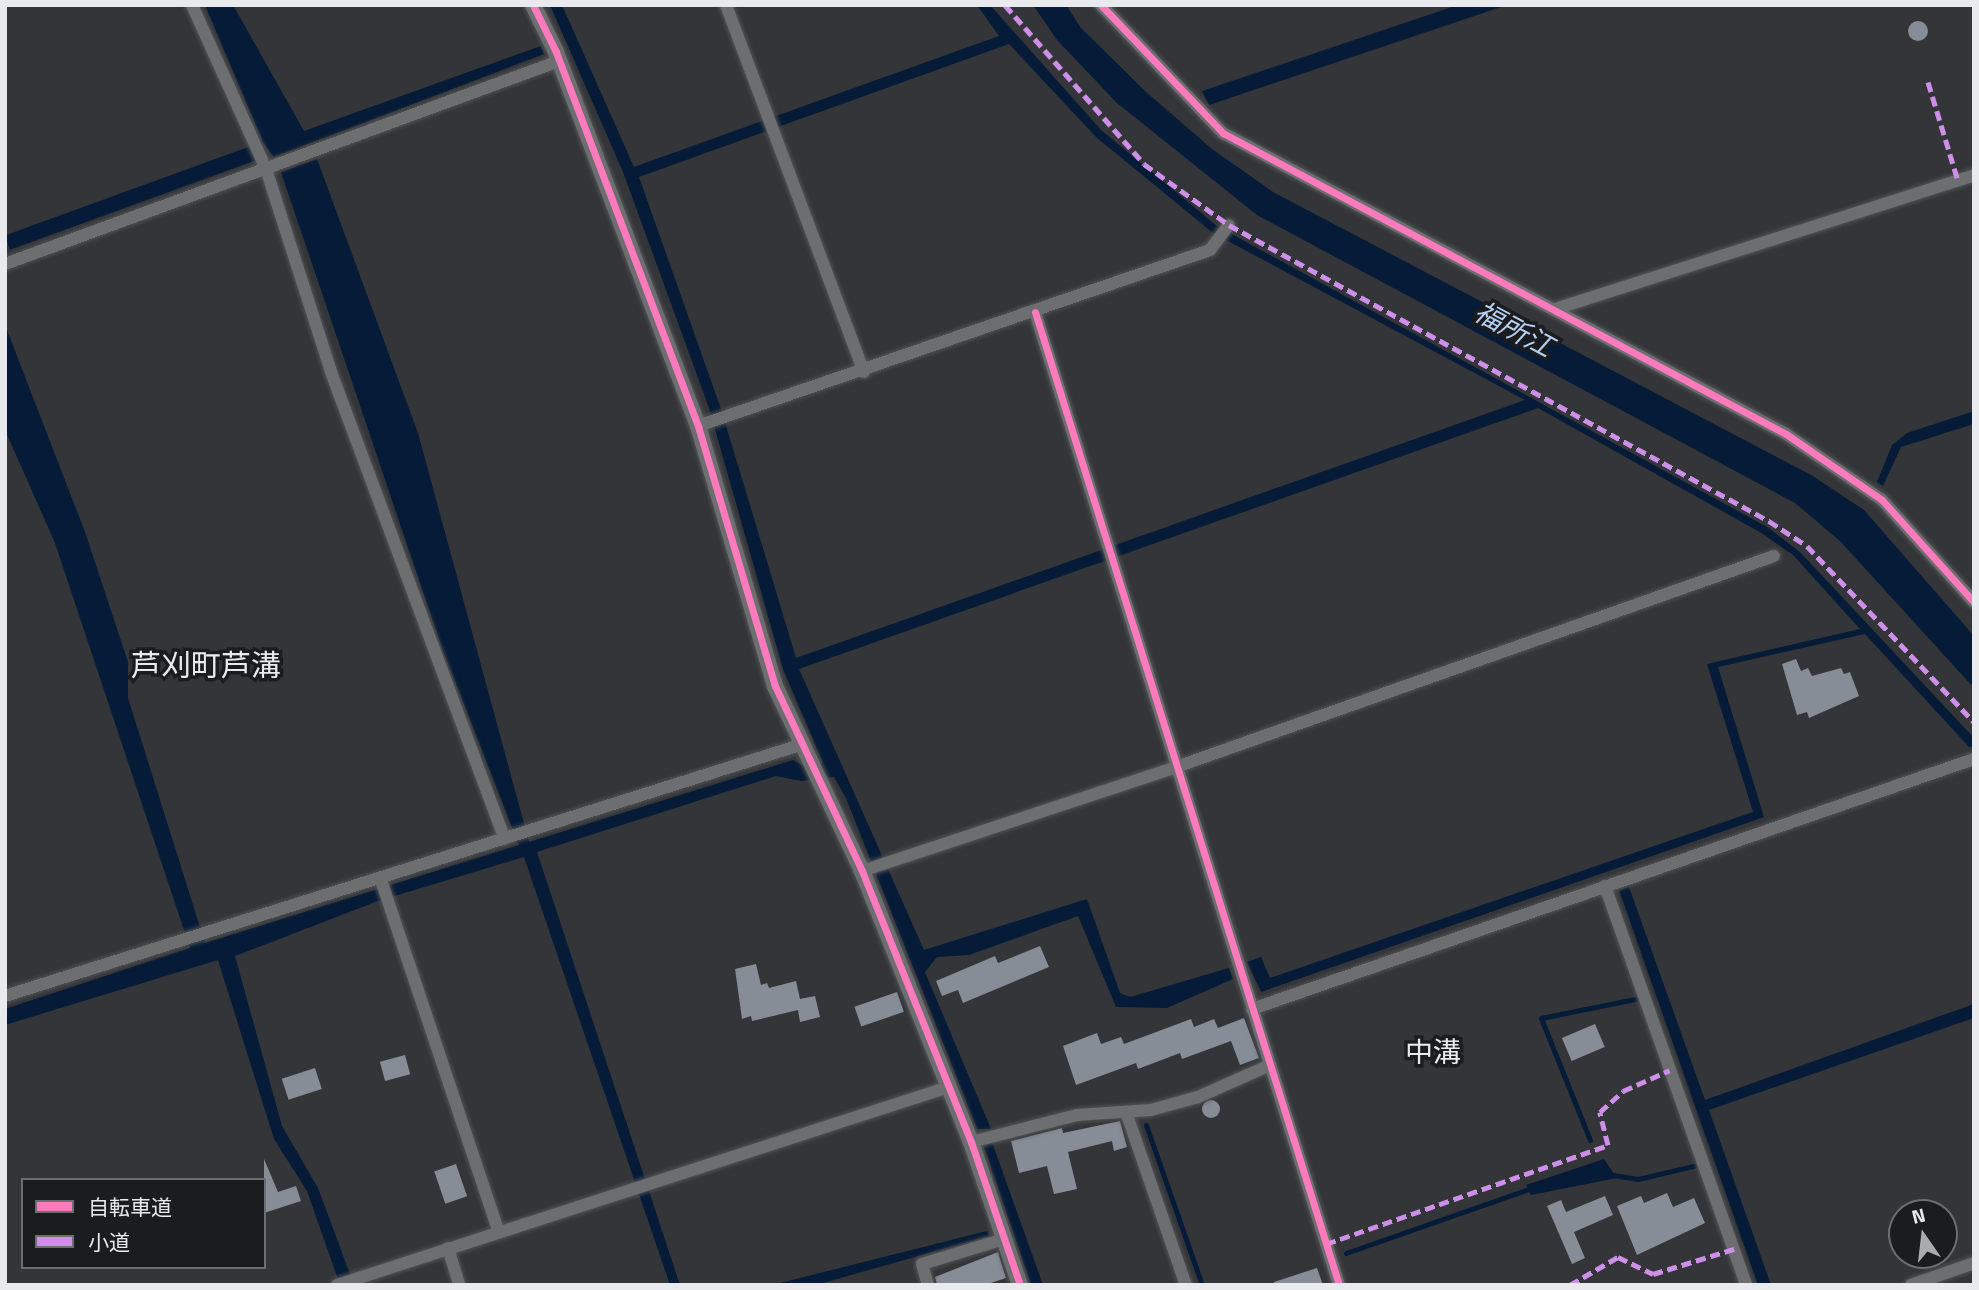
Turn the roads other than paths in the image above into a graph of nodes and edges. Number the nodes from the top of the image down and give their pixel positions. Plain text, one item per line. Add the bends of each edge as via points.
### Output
1 (192, 5) edge
2 (533, 5) edge
3 (726, 5) edge
4 (1101, 5) edge
5 (559, 61) junction
6 (266, 169) junction
7 (1974, 175) edge
8 (1229, 225) dead end
9 (5, 264) edge
10 (1555, 309) junction
11 (1035, 312) junction
12 (864, 372) junction
13 (698, 426) junction
14 (1774, 556) dead end
15 (1974, 603) edge
16 (800, 745) junction
17 (1974, 759) edge
18 (1176, 767) junction
19 (510, 838) junction
20 (862, 871) junction
21 (382, 880) junction
22 (1605, 887) junction
23 (5, 996) edge
24 (1252, 1009) junction
25 (1270, 1065) junction
26 (949, 1087) junction
27 (1126, 1112) junction
28 (971, 1142) junction
29 (499, 1232) junction
30 (1005, 1239) junction
31 (448, 1248) junction
32 (1974, 1263) edge
33 (337, 1285) edge
34 (459, 1285) edge
35 (928, 1285) edge
36 (1020, 1285) edge
37 (1186, 1285) edge
38 (1339, 1285) edge
39 (1746, 1285) edge
40 (1910, 1285) edge

1 - 6 street
2 - 5 street
3 - 12 street
4 - 10 street via 1223,133
5 - 6 street
5 - 13 street
6 - 9 street
6 - 19 street via 331,372
7 - 10 street
8 - 11 street via 1210,250
10 - 15 street via 1786,434 1882,499
11 - 12 street
11 - 18 street
12 - 13 street
13 - 16 street via 775,687
14 - 18 street
16 - 19 street
16 - 20 street via 824,784
17 - 22 street
18 - 20 street
18 - 24 street
19 - 21 street
20 - 26 street
21 - 23 street
21 - 29 street
22 - 24 street
22 - 39 street
24 - 25 street
25 - 27 street via 1198,1097
25 - 38 street
26 - 28 street
26 - 29 street
27 - 28 street via 1077,1115
27 - 37 street
28 - 30 street
29 - 31 street
30 - 35 street via 922,1264
30 - 36 street
31 - 33 street
31 - 34 street
32 - 40 street

